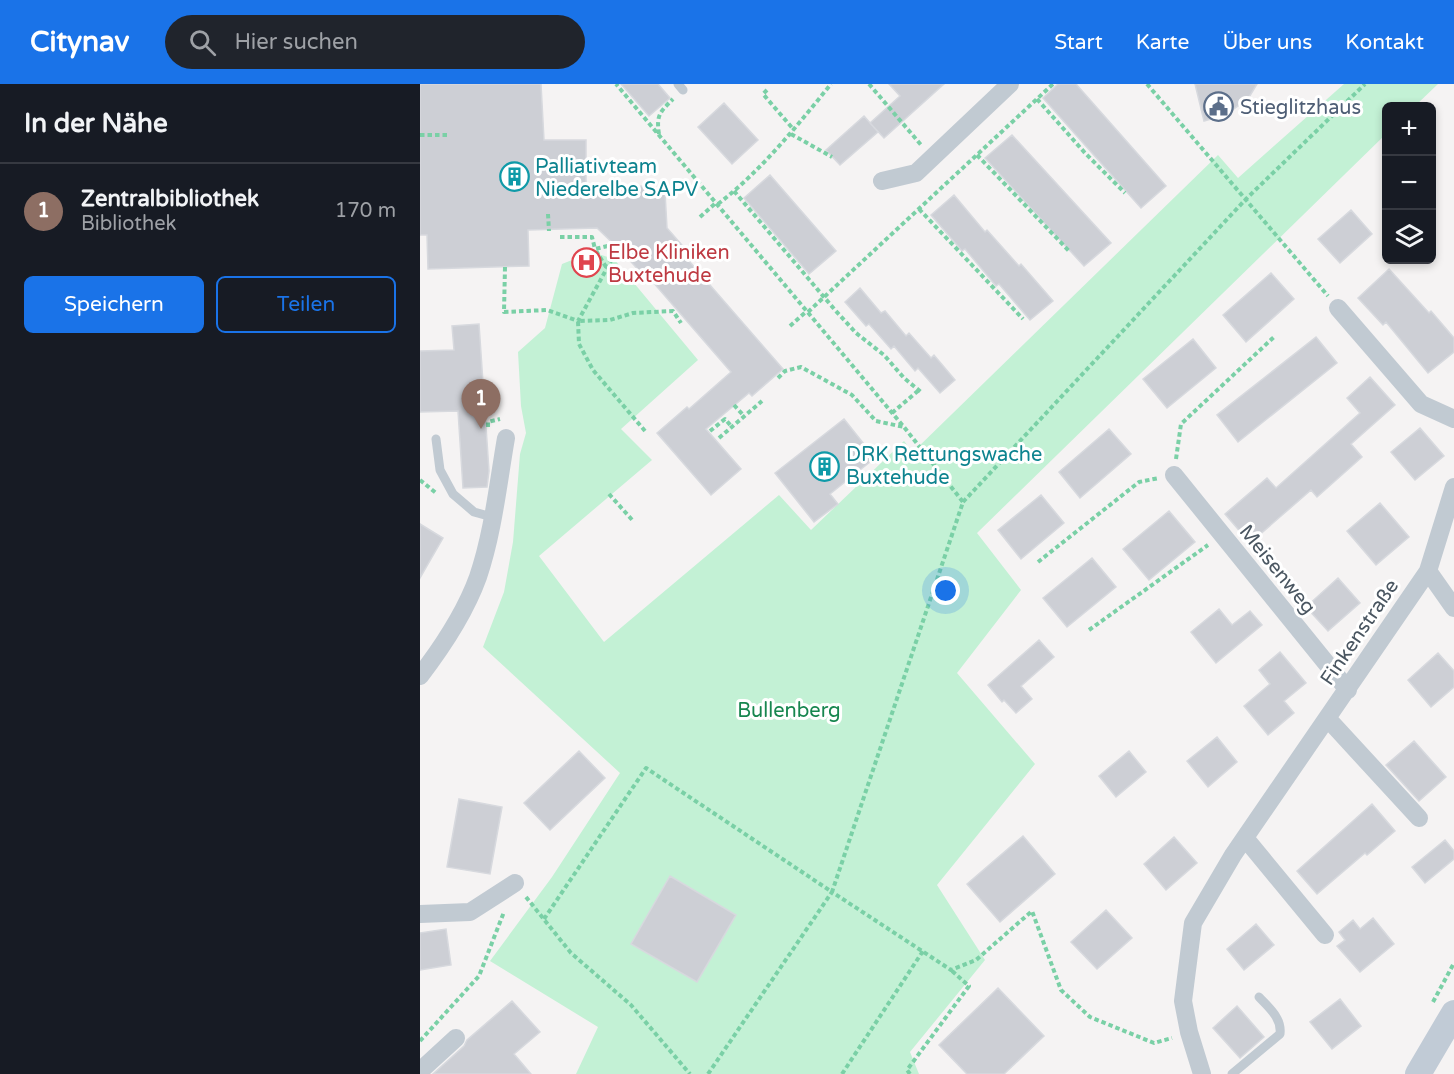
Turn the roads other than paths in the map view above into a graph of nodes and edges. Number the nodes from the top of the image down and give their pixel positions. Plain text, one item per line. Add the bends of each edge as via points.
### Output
1 (1010, 84) edge
2 (882, 181) dead end
3 (1338, 308) road end
4 (1454, 419) edge
5 (506, 438) dead end
6 (436, 439) dead end
7 (1174, 475) road end
8 (1454, 488) edge
9 (492, 517) junction
10 (1428, 571) junction
11 (1454, 608) edge
12 (420, 676) edge
13 (1348, 690) junction
14 (1328, 719) junction
15 (1419, 818) dead end
16 (1245, 838) junction
17 (515, 883) road end
18 (420, 914) edge
19 (1325, 935) dead end
20 (1259, 997) dead end
21 (1454, 1013) edge
22 (456, 1038) dead end
23 (420, 1071) edge
24 (1202, 1074) edge
25 (1232, 1074) edge
26 (1418, 1074) edge

1 - 2 street via 916,173
3 - 4 street via 1421,404
5 - 9 street
6 - 9 lane via 440,470 453,494 474,512
7 - 13 street, Meisenweg
8 - 10 street, Finkenstraße
9 - 12 street via 477,580 447,640
10 - 11 street
10 - 13 street, Finkenstraße
13 - 14 street, Finkenstraße
14 - 15 street
14 - 16 street, Finkenstraße
16 - 19 street
16 - 24 street, Finkenstraße via 1192,923 1183,1001
17 - 18 street via 470,912
20 - 25 lane via 1279,1020 1280,1034
21 - 26 main road
22 - 23 street

